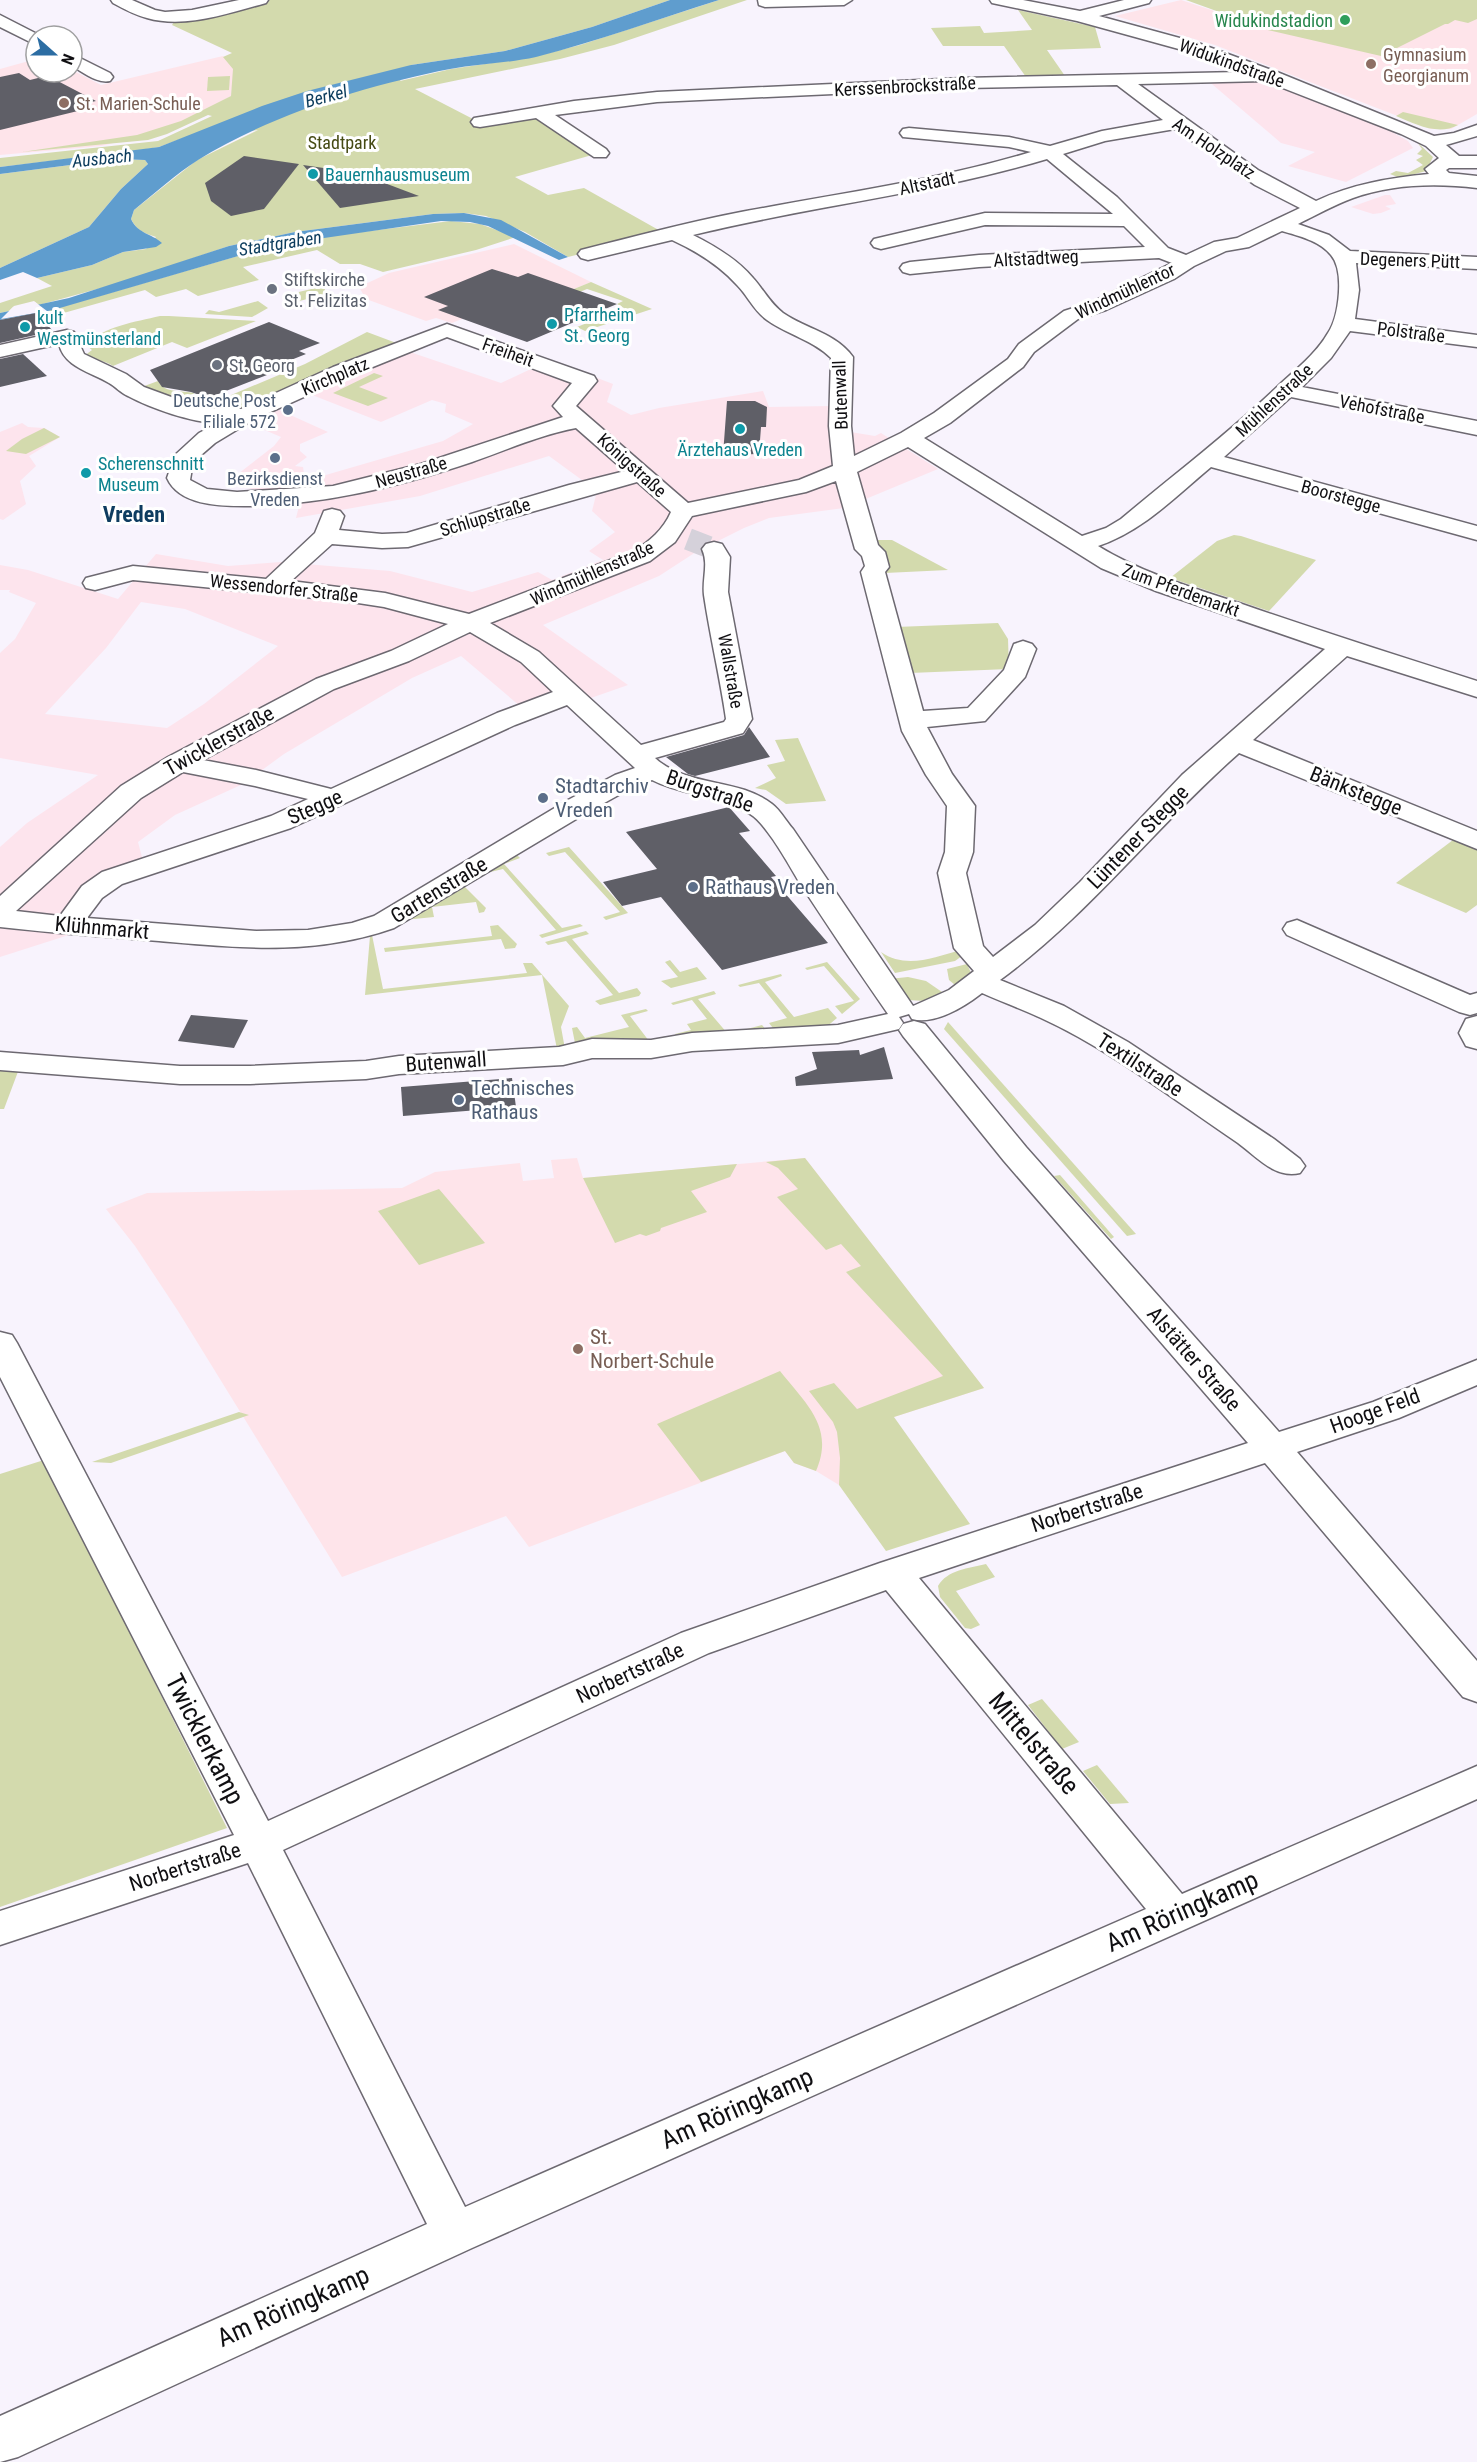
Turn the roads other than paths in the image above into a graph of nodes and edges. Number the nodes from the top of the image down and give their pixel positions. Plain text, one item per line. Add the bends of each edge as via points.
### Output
1 (119, 0) edge
2 (260, 0) edge
3 (844, 0) edge
4 (998, 0) edge
5 (1143, 0) edge
6 (765, 2) dead end
7 (1079, 16) junction
8 (0, 20) edge
9 (24, 33) edge
10 (84, 66) edge
11 (1271, 76) junction
12 (104, 77) dead end
13 (1119, 78) junction
14 (539, 112) junction
15 (480, 122) dead end
16 (1177, 123) junction
17 (1477, 130) edge
18 (909, 133) dead end
19 (1432, 142) junction
20 (600, 153) dead end
21 (1051, 153) junction
22 (1453, 160) junction
23 (1477, 162) edge
24 (1444, 178) junction
25 (1477, 182) edge
26 (1316, 208) junction
27 (1128, 220) junction
28 (1279, 224) junction
29 (674, 233) junction
30 (880, 243) dead end
31 (1161, 252) junction
32 (588, 254) dead end
33 (1343, 257) junction
34 (1187, 262) junction
35 (1477, 263) edge
36 (910, 268) dead end
37 (1344, 324) junction
38 (430, 337) joint
39 (1477, 340) edge
40 (0, 351) edge
41 (586, 381) joint
42 (1287, 390) junction
43 (241, 416) junction
44 (581, 420) junction
45 (1477, 428) edge
46 (909, 438) junction
47 (1206, 459) junction
48 (845, 469) junction
49 (641, 474) junction
50 (336, 493) junction
51 (236, 498) joint
52 (682, 511) junction
53 (1477, 533) edge
54 (326, 536) junction
55 (1078, 545) junction
56 (714, 549) dead end
57 (95, 583) dead end
58 (270, 588) junction
59 (471, 622) junction
60 (1343, 647) junction
61 (1023, 649) dead end
62 (1477, 688) edge
63 (572, 694) junction
64 (912, 720) junction
65 (1234, 743) junction
66 (177, 763) junction
67 (644, 763) junction
68 (335, 798) junction
69 (1477, 841) edge
70 (0, 910) edge
71 (0, 918) edge
72 (67, 926) junction
73 (1297, 929) dead end
74 (204, 936) joint
75 (986, 977) junction
76 (1475, 1011) edge
77 (906, 1018) junction
78 (1477, 1040) edge
79 (0, 1061) edge
80 (1289, 1166) dead end
81 (0, 1343) edge
82 (1477, 1372) edge
83 (1272, 1447) junction
84 (893, 1573) junction
85 (1477, 1687) edge
86 (1477, 1782) edge
87 (259, 1843) junction
88 (1174, 1914) junction
89 (0, 1928) edge
90 (455, 2233) junction
91 (0, 2440) edge

1 - 2 street via 162,17
3 - 6 street
4 - 7 street, Widukindstraße
5 - 7 street
7 - 11 street, Widukindstraße via 1192,47
8 - 9 street
10 - 12 street
11 - 13 street, Kerssenbrockstraße
11 - 19 street, Widukindstraße
13 - 14 street, Kerssenbrockstraße via 657,97
13 - 16 street, Am Holzplatz
14 - 15 street, Kerssenbrockstraße
14 - 20 street
16 - 21 street, Altstadt via 1102,136
16 - 26 street, Am Holzplatz via 1284,195
17 - 19 street
18 - 21 street via 1009,142
19 - 22 street, Widukindstraße
21 - 27 street
21 - 29 street, Altstadt via 902,189 777,210
22 - 23 street
22 - 24 street via 1435,166 1435,172
24 - 25 street, Windmühlentor
24 - 26 street, Windmühlentor via 1365,188
26 - 28 street, Windmühlentor
27 - 30 street, Altstadtweg via 985,219
27 - 31 street
28 - 33 street via 1321,239
28 - 34 street, Windmühlentor via 1242,243 1221,246
29 - 32 street
29 - 48 street, Butenwall via 719,258 740,275 769,311 834,347 842,357 840,428
31 - 34 street
31 - 36 street, Altstadtweg
33 - 35 street, Degeners Pütt
33 - 37 street, Mühlenstraße via 1349,284
34 - 46 street, Windmühlentor via 1167,275 1071,315 1026,348 1016,363
37 - 39 street, Polstraße
37 - 42 street, Mühlenstraße via 1331,344
38 - 41 street, Freiheit via 447,330
38 - 43 street, Kirchplatz
40 - 43 street, Kirchplatz via 67,336 77,358 135,392 201,416
41 - 44 street, Königstraße via 564,406
42 - 45 street, Vehofstraße
42 - 47 street, Mühlenstraße
43 - 51 street, Kirchplatz via 191,449 180,460 176,474 180,483 194,492
44 - 49 street, Königstraße
44 - 50 street, Neustraße via 550,425 481,451
46 - 48 street, Windmühlentor
46 - 55 street, Zum Pferdemarkt
47 - 53 street, Boorstegge
47 - 55 street, Mühlenstraße via 1129,524
48 - 52 street, Windmühlentor via 806,485
48 - 64 street, Butenwall via 867,549 873,552 877,567 873,572
49 - 52 street, Königstraße
49 - 54 street, Schlupstraße via 577,489 408,540
50 - 51 street, Neustraße
50 - 54 street
52 - 59 street, Windmühlenstraße via 679,536 642,556
54 - 58 street
55 - 60 street, Zum Pferdemarkt via 1109,563 1165,585
56 - 67 street, Wallstraße via 718,557 716,592 739,719 734,728
57 - 58 street, Wessendorfer Straße via 133,573
58 - 59 street, Wessendorfer Straße via 385,600
59 - 63 street, Burgstraße via 530,657
59 - 66 street, Twicklerstraße via 400,656 325,684
60 - 62 street, Zum Pferdemarkt
60 - 65 street, Lüntener Stegge
61 - 64 street via 1016,672 976,715
63 - 67 street, Burgstraße
63 - 68 street, Stegge via 506,719
64 - 75 street, Butenwall via 939,775 961,806 958,852 952,873 969,948
65 - 69 street, Bänkstegge
65 - 75 street, Lüntener Stegge via 1045,931
66 - 68 street
66 - 70 street, Twicklerstraße via 131,792
67 - 74 street, Gartenstraße via 624,781 374,927 320,938
67 - 77 street, Burgstraße via 676,782 739,797 763,810
68 - 72 street, Stegge via 254,832 102,883
71 - 72 street, Klühnmarkt
72 - 74 street, Klühnmarkt
73 - 76 street
75 - 77 street, Lüntener Stegge via 960,996
75 - 80 street, Textilstraße via 1117,1048
76 - 78 street
77 - 79 street, Butenwall via 838,1035 692,1041 636,1049 616,1046 546,1058 399,1065 366,1071 180,1075
77 - 83 street, Alstätter Straße via 1015,1154
81 - 87 street, Twicklerkamp
82 - 83 street, Hooge Feld via 1386,1410
83 - 84 street, Norbertstraße
83 - 85 street, Alstätter Straße
84 - 87 street, Norbertstraße via 695,1643
84 - 88 street, Mittelstraße
86 - 88 street, Am Röringkamp
87 - 89 street, Norbertstraße
87 - 90 street, Twicklerkamp
88 - 90 street, Am Röringkamp
90 - 91 street, Am Röringkamp

